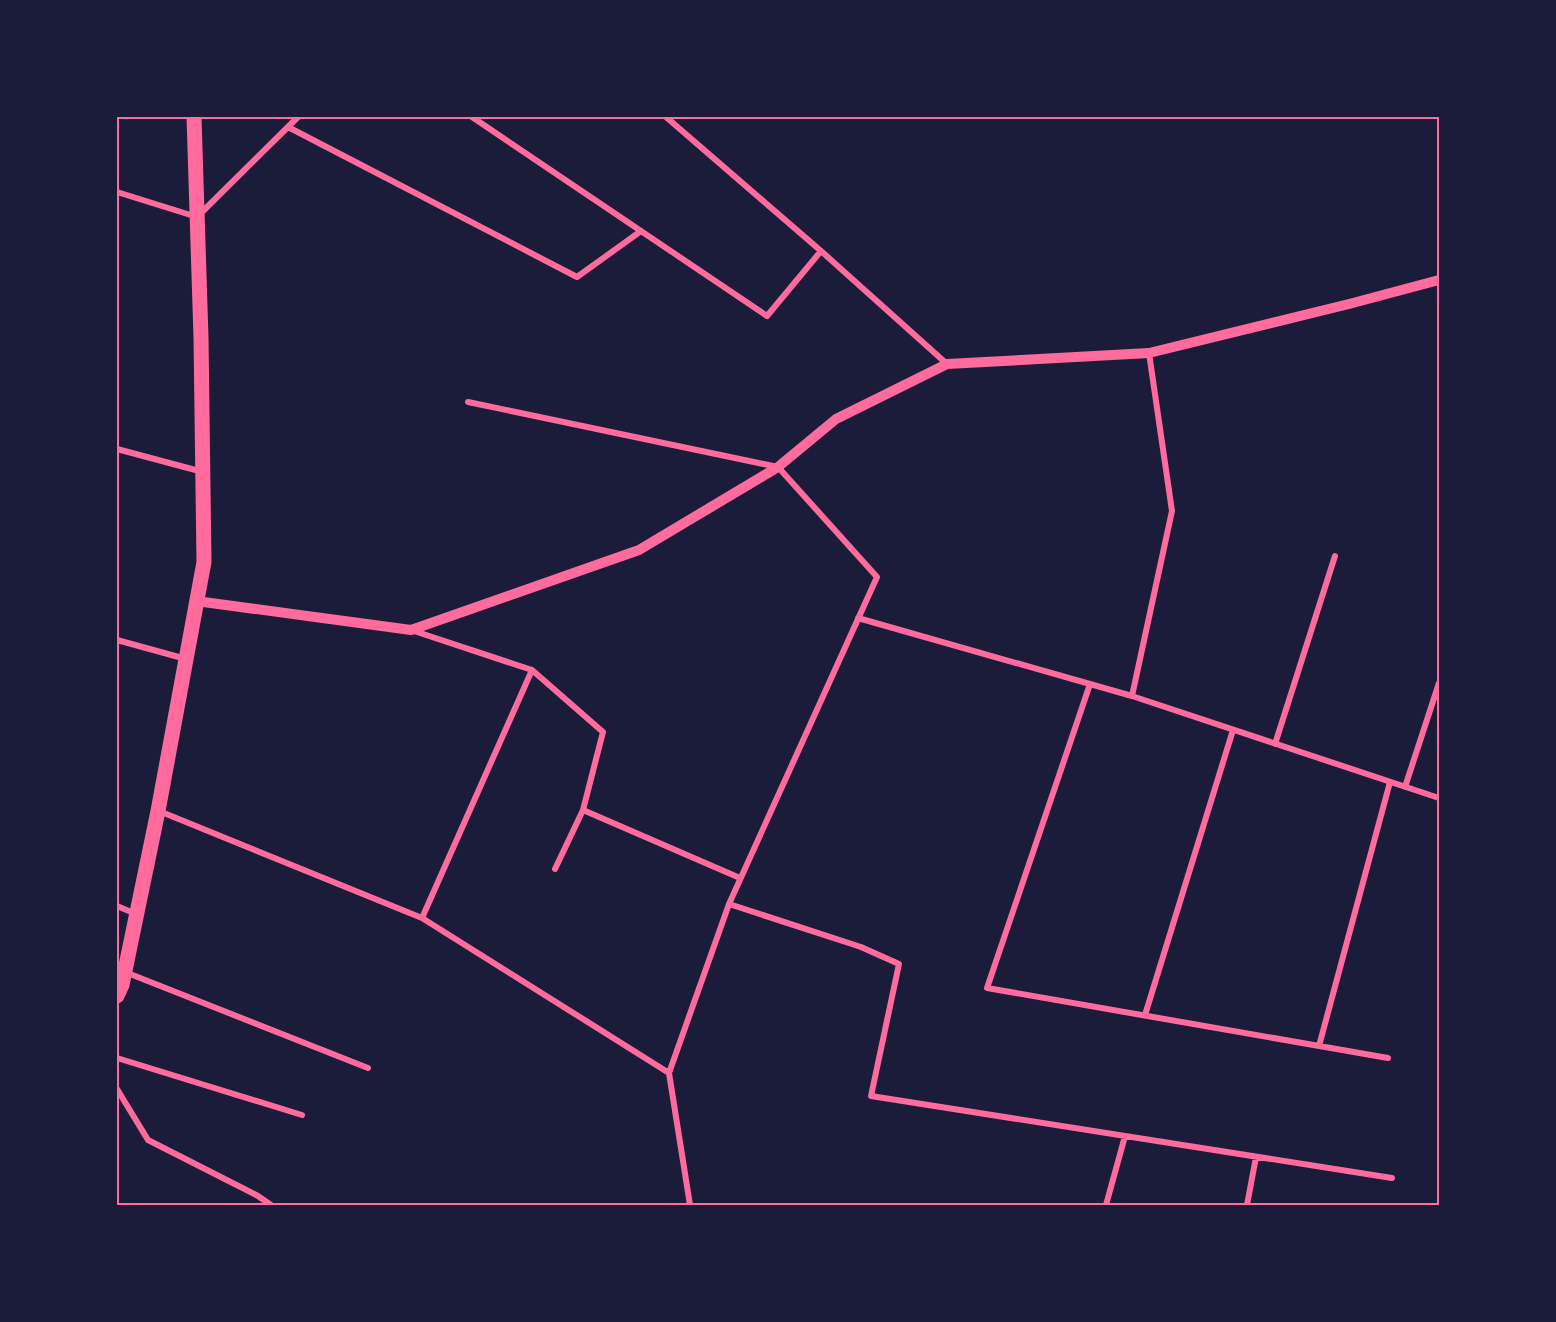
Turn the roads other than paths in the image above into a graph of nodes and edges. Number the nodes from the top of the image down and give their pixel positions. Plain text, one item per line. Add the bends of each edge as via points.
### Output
1 (194, 117) edge
2 (298, 117) edge
3 (472, 117) edge
4 (666, 117) edge
5 (288, 127) junction
6 (117, 192) edge
7 (197, 217) junction
8 (641, 231) junction
9 (821, 251) junction
10 (1439, 280) edge
11 (1149, 353) junction
12 (947, 364) junction
13 (468, 402) dead end
14 (117, 449) edge
15 (778, 467) junction
16 (203, 472) junction
17 (1335, 556) dead end
18 (196, 601) junction
19 (858, 618) junction
20 (411, 630) junction
21 (117, 640) edge
22 (186, 659) junction
23 (531, 670) junction
24 (1439, 683) edge
25 (1090, 684) junction
26 (1132, 696) junction
27 (1233, 730) junction
28 (1275, 744) junction
29 (1390, 782) junction
30 (1405, 786) junction
31 (1439, 798) edge
32 (584, 810) junction
33 (158, 811) junction
34 (555, 869) dead end
35 (740, 878) junction
36 (729, 904) junction
37 (117, 906) edge
38 (136, 914) junction
39 (422, 918) junction
40 (124, 972) junction
41 (117, 996) edge
42 (1145, 1016) junction
43 (1319, 1046) junction
44 (117, 1058) edge
45 (1388, 1058) dead end
46 (368, 1068) dead end
47 (669, 1073) junction
48 (117, 1089) edge
49 (302, 1115) dead end
50 (1125, 1136) junction
51 (1256, 1157) junction
52 (1392, 1178) dead end
53 (271, 1205) edge
54 (690, 1205) edge
55 (1106, 1205) edge
56 (1247, 1205) edge

1 - 7 main road
2 - 5 street
3 - 8 street
4 - 9 street
5 - 7 street
5 - 8 street via 577,277
6 - 7 street
7 - 16 main road
8 - 9 street via 767,316
9 - 12 street
10 - 11 street
11 - 12 street
11 - 26 street via 1172,511
12 - 15 street via 836,419
13 - 15 street
14 - 16 street
15 - 19 street via 877,577
15 - 20 street via 639,550
16 - 18 main road via 204,562
17 - 28 street
18 - 20 street
18 - 22 main road
19 - 25 street
19 - 35 street
20 - 23 street
21 - 22 street
22 - 33 main road
23 - 32 street via 603,732
23 - 39 street
24 - 30 street
25 - 26 street
25 - 42 street via 987,988
26 - 27 street
27 - 28 street
27 - 42 street
28 - 29 street
29 - 30 street
29 - 43 street
30 - 31 street
32 - 34 street
32 - 35 street
33 - 38 main road
33 - 39 street
35 - 36 street
36 - 47 street
36 - 50 street via 861,947 899,964 872,1096
37 - 38 street
38 - 40 main road
39 - 47 street
40 - 41 main road
40 - 46 street
42 - 43 street
43 - 45 street
44 - 49 street
47 - 54 street
48 - 53 street via 148,1140
50 - 51 street
50 - 55 street
51 - 52 street
51 - 56 street

